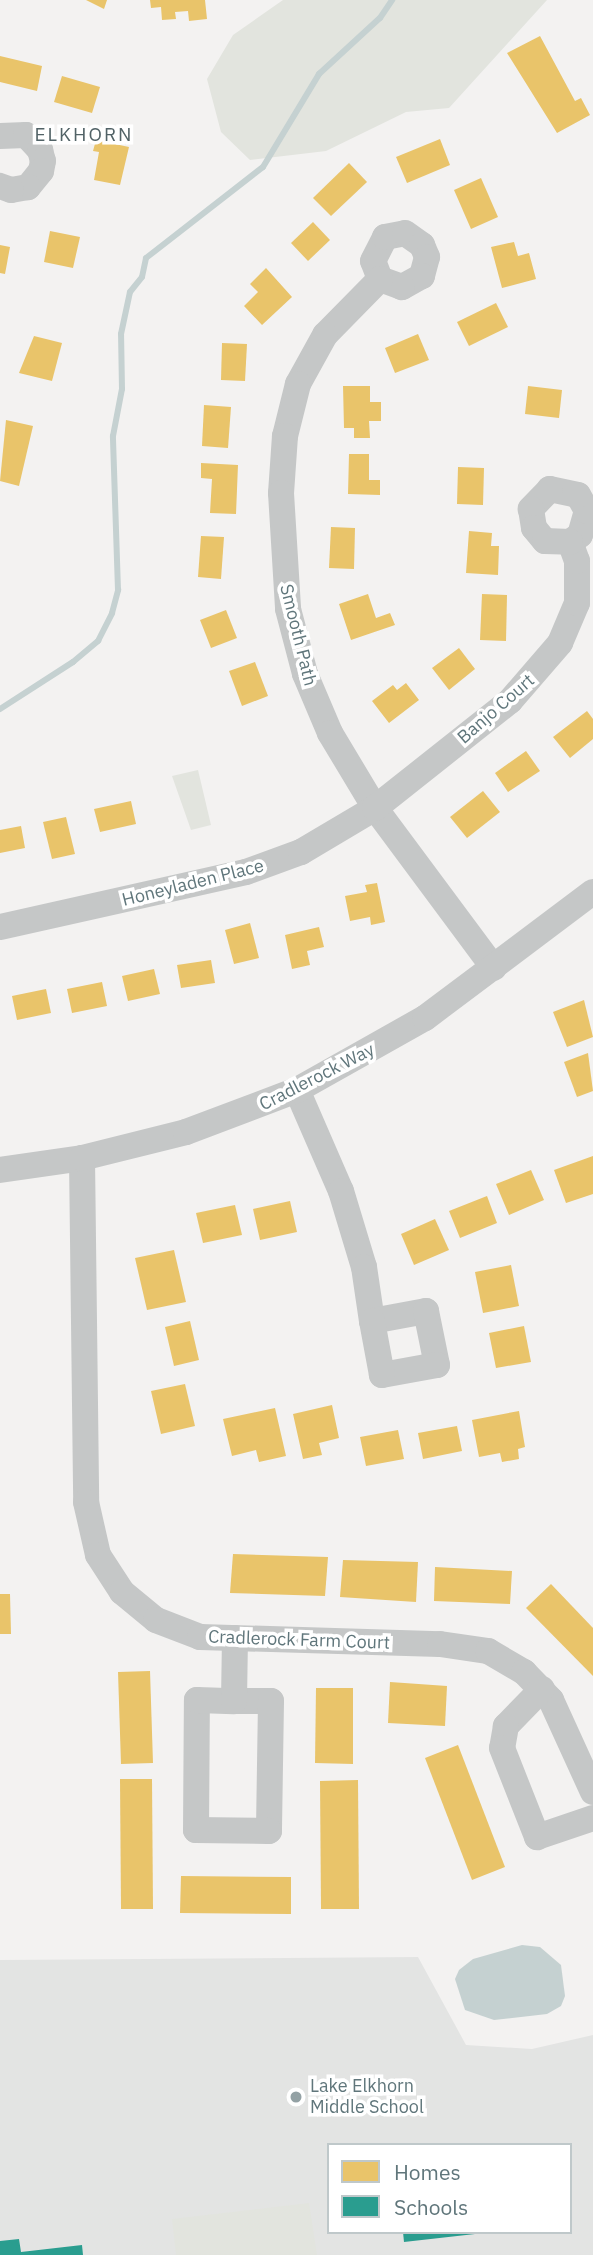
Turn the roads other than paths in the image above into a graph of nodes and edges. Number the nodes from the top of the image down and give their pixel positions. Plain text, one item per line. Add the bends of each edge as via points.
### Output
1 (0, 136) edge
2 (0, 187) edge
3 (380, 278) dead end
4 (570, 542) dead end
5 (374, 808) junction
6 (593, 892) edge
7 (0, 927) edge
8 (494, 968) junction
9 (297, 1090) junction
10 (82, 1158) junction
11 (0, 1170) edge
12 (372, 1321) dead end
13 (235, 1638) junction
14 (542, 1689) junction
15 (234, 1700) junction
16 (593, 1792) edge
17 (593, 1818) edge

1 - 2 street via 26,135 40,150 43,161 28,187
3 - 5 street, Smooth Path via 325,335 298,384 285,436 280,532 288,609 305,674 330,733
4 - 5 street, Banjo Court via 577,561 577,603 547,664 510,701
5 - 7 street, Honeyladen Place via 301,852 246,872
5 - 8 street, Smooth Path
6 - 8 street, Cradlerock Way
8 - 9 street, Cradlerock Way via 392,1039
9 - 10 street, Cradlerock Way via 186,1132
9 - 12 street via 341,1191 364,1267
10 - 11 street, Cradlerock Way
10 - 13 street, Cradlerock Farm Court via 86,1502 98,1555 122,1592 156,1620 200,1637
13 - 14 street, Cradlerock Farm Court via 467,1648 503,1658
13 - 15 street
14 - 16 street, Cradlerock Farm Court via 559,1715
14 - 17 street via 506,1727 502,1748 537,1837
15 - 15 street via 271,1701 269,1831 196,1830 197,1700

